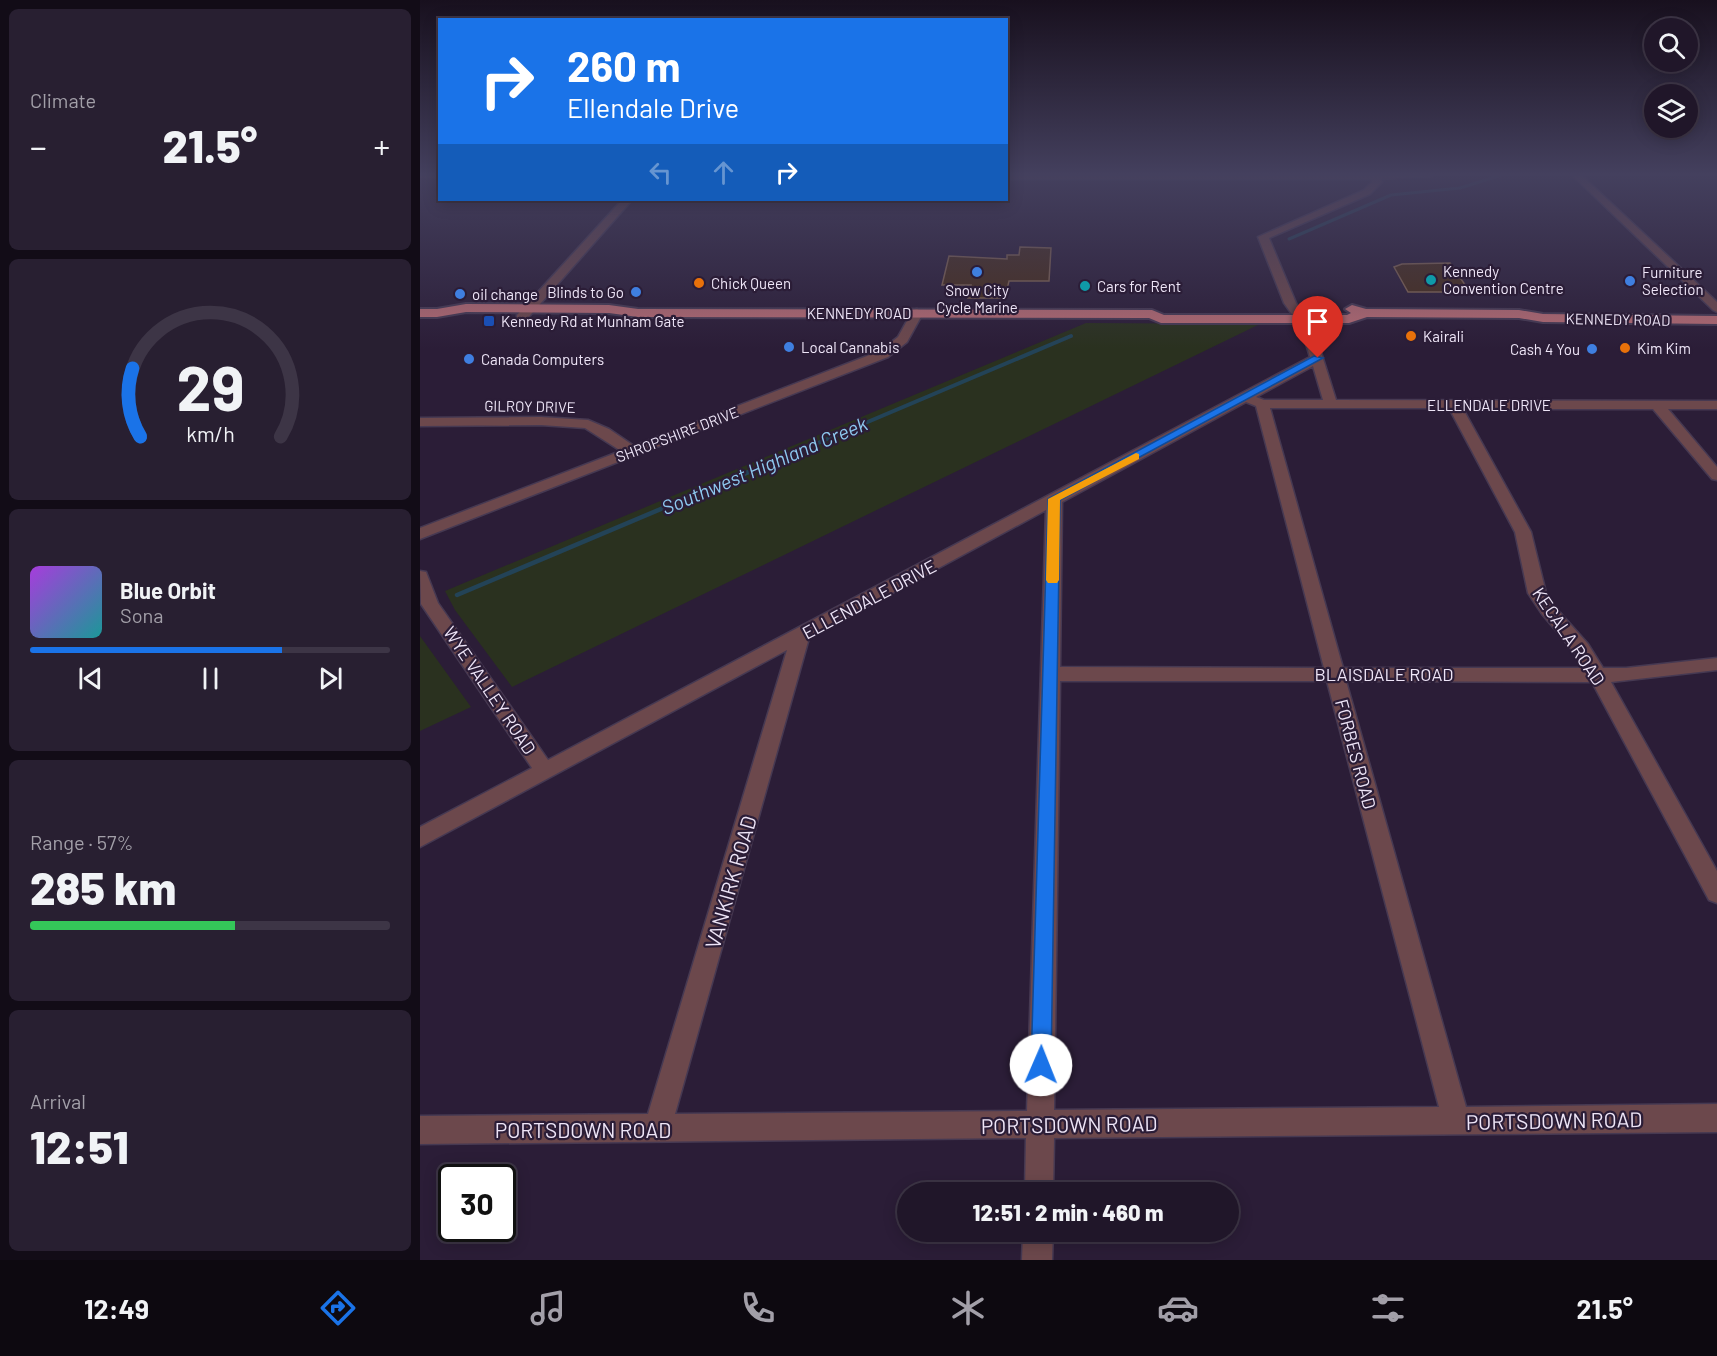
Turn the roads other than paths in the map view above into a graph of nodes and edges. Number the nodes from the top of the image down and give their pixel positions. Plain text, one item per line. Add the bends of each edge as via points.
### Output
1 (598, 232) edge
2 (1275, 232) edge
3 (1636, 232) edge
4 (1717, 309) edge
5 (420, 313) edge
6 (525, 313) junction
7 (917, 313) junction
8 (1297, 313) junction
9 (1519, 314) junction
10 (1717, 320) edge
11 (1318, 358) junction
12 (1245, 398) junction
13 (1262, 405) junction
14 (1331, 405) junction
15 (1454, 405) junction
16 (1657, 405) junction
17 (1717, 405) edge
18 (420, 422) edge
19 (631, 451) junction
20 (1717, 476) edge
21 (1054, 499) junction
22 (420, 534) edge
23 (420, 576) edge
24 (801, 635) junction
25 (1717, 664) edge
26 (1334, 673) junction
27 (1051, 674) junction
28 (1597, 675) junction
29 (545, 771) junction
30 (420, 838) edge
31 (1717, 893) edge
32 (1717, 1118) edge
33 (1456, 1121) junction
34 (1040, 1124) junction
35 (657, 1129) junction
36 (420, 1130) edge
37 (1039, 1182) edge
38 (1038, 1242) edge
39 (1037, 1260) edge

1 - 6 street
2 - 8 street via 1263,237
3 - 4 street
4 - 9 main road, KENNEDY ROAD via 1537,310
5 - 6 main road, KENNEDY ROAD via 456,318
6 - 7 main road, KENNEDY ROAD via 603,317 638,313
7 - 8 main road, KENNEDY ROAD via 1152,315 1161,319
7 - 19 street, SHROPSHIRE DRIVE via 903,339 884,354
8 - 9 main road, KENNEDY ROAD via 1349,319 1365,313
8 - 11 street
9 - 10 main road, KENNEDY ROAD via 1543,318
11 - 12 street, ELLENDALE DRIVE
11 - 14 street
12 - 13 street
12 - 21 street, ELLENDALE DRIVE
13 - 14 street, ELLENDALE DRIVE
13 - 26 street, FORBES ROAD
14 - 15 street, ELLENDALE DRIVE
15 - 16 street, ELLENDALE DRIVE
15 - 28 street, KECALA ROAD via 1528,542 1529,573 1540,600 1586,654
16 - 17 street, ELLENDALE DRIVE
16 - 20 street
18 - 19 street, GILROY DRIVE via 588,424
19 - 22 street, SHROPSHIRE DRIVE
21 - 24 street, ELLENDALE DRIVE
21 - 27 street
23 - 29 street, WYE VALLEY ROAD via 430,604
24 - 29 street, ELLENDALE DRIVE
24 - 35 street, VANKIRK ROAD
25 - 28 street, BLAISDALE ROAD
26 - 27 street, BLAISDALE ROAD
26 - 28 street, BLAISDALE ROAD
26 - 33 street, FORBES ROAD
27 - 34 street
28 - 31 street, KECALA ROAD
29 - 30 street, ELLENDALE DRIVE
32 - 33 street, PORTSDOWN ROAD
33 - 34 street, PORTSDOWN ROAD
34 - 35 street, PORTSDOWN ROAD
34 - 37 street
35 - 36 street, PORTSDOWN ROAD
38 - 39 street

